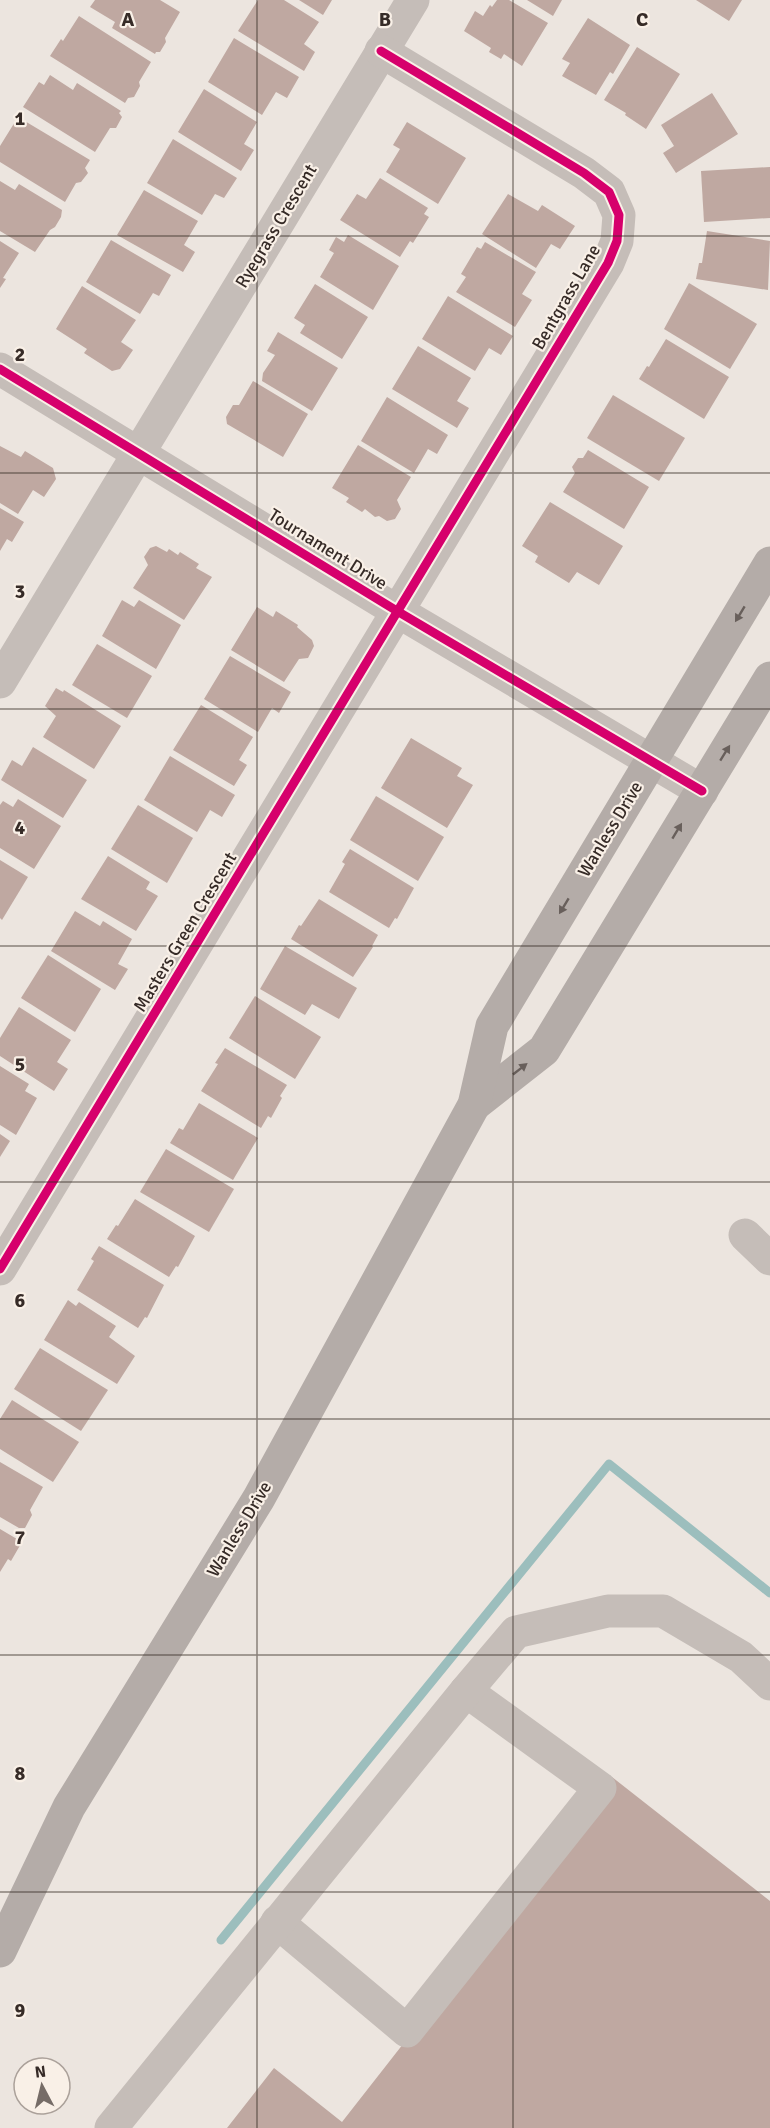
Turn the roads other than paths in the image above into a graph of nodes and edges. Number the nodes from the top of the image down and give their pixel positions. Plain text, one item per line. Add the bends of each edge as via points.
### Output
1 (412, 0) edge
2 (381, 51) junction
3 (0, 369) edge
4 (140, 453) junction
5 (770, 563) edge
6 (397, 611) junction
7 (770, 678) edge
8 (0, 682) edge
9 (651, 761) junction
10 (702, 791) junction
11 (474, 1105) junction
12 (745, 1235) dead end
13 (770, 1259) edge
14 (0, 1269) edge
15 (770, 1684) edge
16 (465, 1691) junction
17 (277, 1922) junction
18 (0, 1951) edge
19 (111, 2128) edge

1 - 2 street, Ryegrass Crescent
2 - 4 street, Ryegrass Crescent
2 - 6 street, Bentgrass Lane via 584,173 609,192 619,215 617,241 608,264
3 - 4 street, Tournament Drive
4 - 6 street, Tournament Drive
4 - 8 street
5 -> 9 main road, Wanless Drive
6 - 9 street, Tournament Drive
6 - 14 street, Masters Green Crescent
10 -> 7 main road, Wanless Drive
9 - 10 street, Tournament Drive
9 -> 11 main road, Wanless Drive via 492,1026
11 -> 10 main road, Wanless Drive via 544,1050
11 - 18 main road, Wanless Drive via 259,1498 69,1807
12 - 13 street
15 - 16 street via 741,1657 663,1611 608,1611 516,1632
16 - 17 street
16 - 17 street via 600,1788 407,2031
17 - 19 street

